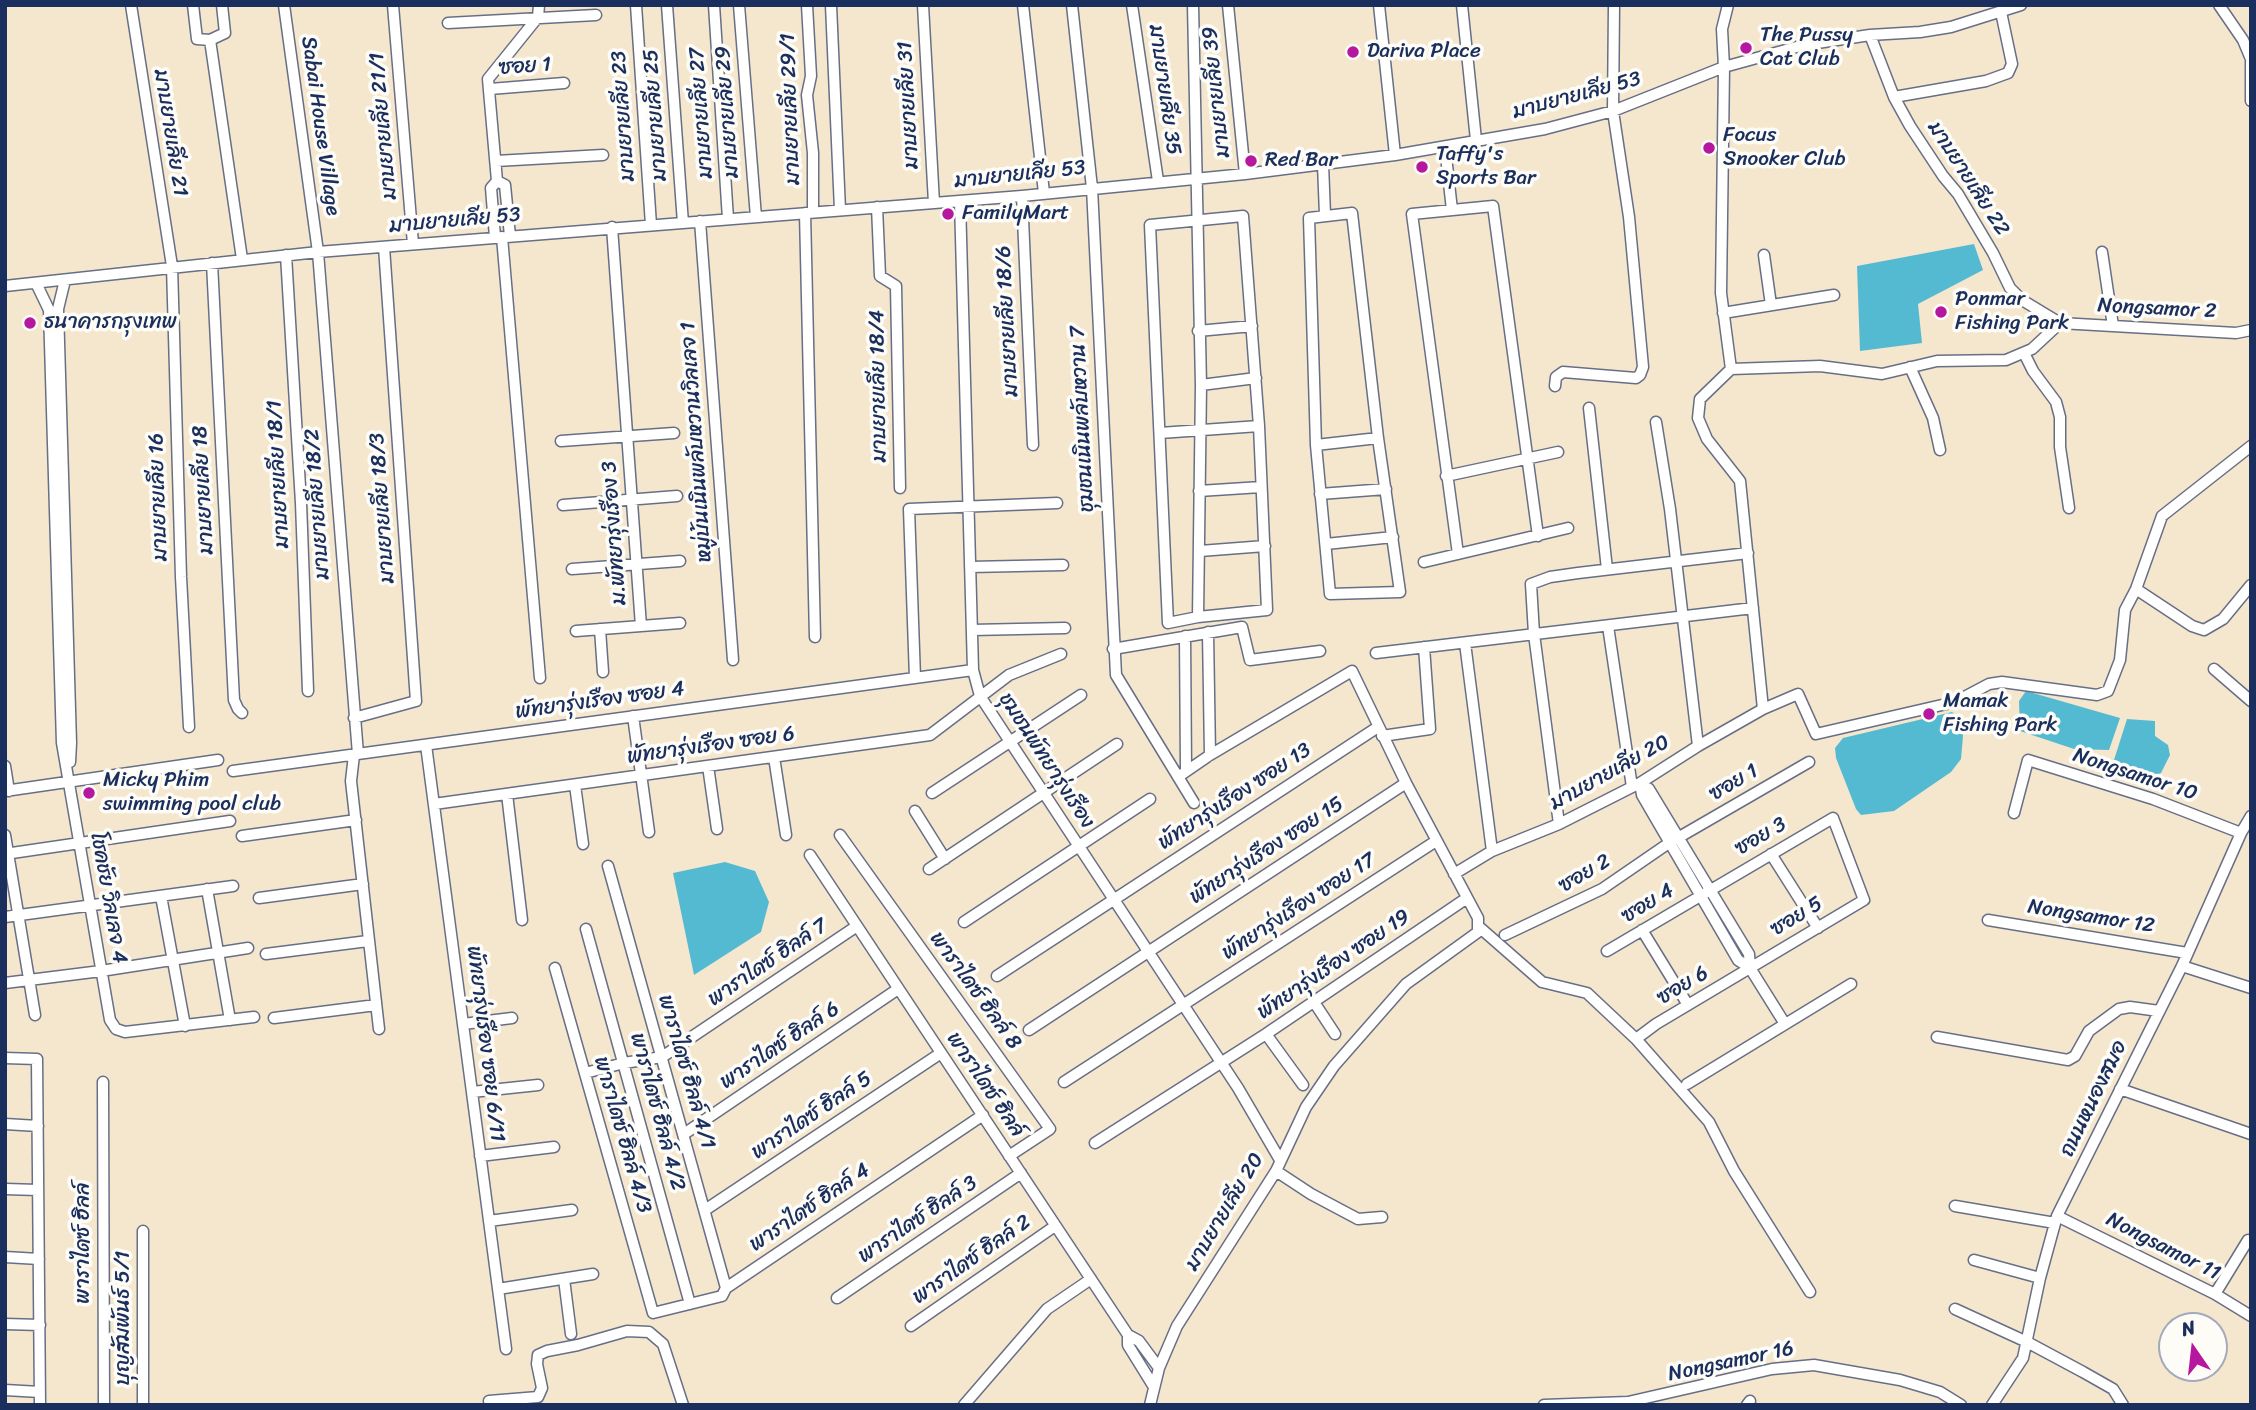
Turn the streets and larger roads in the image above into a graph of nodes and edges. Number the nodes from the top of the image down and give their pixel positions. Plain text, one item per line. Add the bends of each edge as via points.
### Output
1 (131, 5) edge
2 (193, 5) edge
3 (222, 5) edge
4 (284, 5) edge
5 (393, 5) edge
6 (636, 5) edge
7 (667, 5) edge
8 (713, 5) edge
9 (739, 5) edge
10 (807, 5) edge
11 (831, 5) edge
12 (923, 5) edge
13 (1023, 5) edge
14 (1072, 5) edge
15 (1132, 5) edge
16 (1194, 5) edge
17 (1228, 5) edge
18 (1380, 5) edge
19 (1462, 5) edge
20 (1614, 5) edge
21 (1728, 5) edge
22 (2021, 5) edge
23 (2219, 5) edge
24 (539, 11) edge
25 (2001, 12) junction
26 (596, 15) dead end
27 (448, 23) dead end
28 (1870, 35) junction
29 (210, 40) junction
30 (2251, 61) edge
31 (1724, 67) junction
32 (564, 83) dead end
33 (490, 89) junction
34 (1894, 97) junction
35 (2251, 101) edge
36 (1613, 111) junction
37 (1476, 141) junction
38 (1445, 147) junction
39 (603, 155) dead end
40 (1395, 155) junction
41 (496, 161) junction
42 (1322, 164) junction
43 (1245, 174) junction
44 (1197, 178) junction
45 (1158, 181) junction
46 (1092, 188) junction
47 (1044, 193) junction
48 (1022, 196) junction
49 (960, 201) junction
50 (934, 202) junction
51 (877, 207) junction
52 (840, 210) junction
53 (1452, 210) junction
54 (809, 212) junction
55 (1325, 215) junction
56 (756, 217) junction
57 (728, 219) junction
58 (700, 221) junction
59 (1197, 221) junction
60 (683, 223) junction
61 (651, 225) junction
62 (612, 228) junction
63 (503, 237) junction
64 (413, 244) junction
65 (384, 247) junction
66 (318, 252) junction
67 (2102, 252) dead end
68 (1764, 254) dead end
69 (286, 255) junction
70 (242, 259) junction
71 (212, 263) junction
72 (172, 266) junction
73 (65, 279) junction
74 (36, 283) junction
75 (5, 286) edge
76 (1834, 295) dead end
77 (1771, 305) junction
78 (1723, 313) junction
79 (2060, 323) junction
80 (1252, 326) junction
81 (2113, 326) junction
82 (2251, 330) edge
83 (1198, 331) junction
84 (2024, 353) junction
85 (1910, 367) junction
86 (1731, 369) junction
87 (1256, 378) junction
88 (1201, 385) junction
89 (1555, 386) dead end
90 (1589, 408) dead end
91 (1656, 422) dead end
92 (1259, 426) junction
93 (1200, 430) junction
94 (674, 433) dead end
95 (1160, 433) junction
96 (627, 436) junction
97 (1378, 438) junction
98 (561, 441) dead end
99 (1033, 445) dead end
100 (1316, 445) junction
101 (2251, 446) edge
102 (1940, 450) dead end
103 (1559, 452) dead end
104 (58, 453) junction
105 (1526, 458) junction
106 (1446, 476) junction
107 (1261, 486) junction
108 (900, 488) dead end
109 (1386, 489) junction
110 (1199, 491) junction
111 (1320, 494) junction
112 (677, 496) dead end
113 (631, 499) junction
114 (1057, 503) dead end
115 (563, 505) dead end
116 (968, 507) junction
117 (2069, 508) dead end
118 (1568, 528) dead end
119 (1538, 536) junction
120 (1393, 537) junction
121 (1326, 544) junction
122 (1265, 546) junction
123 (1200, 551) junction
124 (1748, 553) junction
125 (1458, 554) junction
126 (1676, 560) junction
127 (680, 561) dead end
128 (1424, 562) dead end
129 (636, 564) junction
130 (1063, 565) dead end
131 (970, 567) junction
132 (572, 569) dead end
133 (1607, 569) junction
134 (2251, 585) edge
135 (2136, 589) junction
136 (1754, 608) junction
137 (1198, 617) junction
138 (1682, 617) junction
139 (680, 623) dead end
140 (640, 626) junction
141 (1608, 626) junction
142 (1065, 628) dead end
143 (600, 629) junction
144 (972, 630) junction
145 (576, 631) dead end
146 (1208, 632) junction
147 (1534, 634) junction
148 (1185, 636) junction
149 (815, 637) dead end
150 (1465, 643) junction
151 (1424, 648) junction
152 (1113, 649) junction
153 (1320, 651) dead end
154 (1376, 653) dead end
155 (1061, 654) dead end
156 (733, 660) dead end
157 (2214, 669) dead end
158 (973, 670) junction
159 (603, 673) dead end
160 (540, 678) dead end
161 (915, 678) junction
162 (308, 691) dead end
163 (1081, 695) dead end
164 (980, 696) junction
165 (2251, 701) edge
166 (1763, 709) junction
167 (242, 713) dead end
168 (633, 716) junction
169 (354, 718) junction
170 (189, 727) dead end
171 (1380, 732) junction
172 (1010, 740) junction
173 (1117, 744) dead end
174 (426, 745) junction
175 (1698, 746) junction
176 (356, 754) junction
177 (1210, 755) junction
178 (774, 757) junction
179 (218, 760) dead end
180 (1809, 762) dead end
181 (5, 766) edge
182 (708, 766) junction
183 (233, 771) dead end
184 (1182, 773) junction
185 (640, 775) junction
186 (68, 783) junction
187 (1406, 783) junction
188 (575, 785) junction
189 (1636, 785) junction
190 (7, 791) edge
191 (932, 793) dead end
192 (1044, 793) junction
193 (507, 794) junction
194 (1150, 799) dead end
195 (1194, 803) dead end
196 (434, 804) junction
197 (915, 811) dead end
198 (2014, 813) dead end
199 (2251, 816) edge
200 (356, 820) junction
201 (230, 821) dead end
202 (1559, 824) junction
203 (717, 829) dead end
204 (649, 832) dead end
205 (2241, 833) junction
206 (5, 835) edge
207 (786, 835) dead end
208 (840, 835) dead end
209 (242, 836) dead end
210 (1674, 840) junction
211 (1436, 841) junction
212 (79, 843) junction
213 (583, 844) dead end
214 (1079, 846) junction
215 (1492, 851) junction
216 (7, 854) edge
217 (1771, 854) junction
218 (810, 855) dead end
219 (945, 859) junction
220 (608, 866) dead end
221 (929, 869) dead end
222 (1454, 874) junction
223 (363, 884) junction
224 (233, 886) dead end
225 (206, 889) junction
226 (1704, 892) junction
227 (161, 895) junction
228 (259, 898) dead end
229 (1113, 898) junction
230 (1468, 898) junction
231 (1864, 900) joint
232 (90, 905) junction
233 (18, 915) junction
234 (5, 917) edge
235 (522, 920) dead end
236 (1988, 920) dead end
237 (964, 922) dead end
238 (857, 926) junction
239 (1478, 926) junction
240 (1818, 928) junction
241 (586, 929) dead end
242 (1642, 930) junction
243 (1504, 935) dead end
244 (368, 941) junction
245 (248, 948) dead end
246 (1148, 951) junction
247 (1607, 951) dead end
248 (218, 953) junction
249 (2187, 953) junction
250 (266, 954) dead end
251 (174, 959) junction
252 (2182, 966) junction
253 (555, 968) dead end
254 (1750, 968) junction
255 (101, 971) junction
256 (997, 976) dead end
257 (29, 980) junction
258 (5, 983) edge
259 (1851, 984) dead end
260 (2251, 988) edge
261 (898, 989) junction
262 (1314, 1002) junction
263 (376, 1005) junction
264 (1184, 1005) junction
265 (1688, 1005) junction
266 (2159, 1011) junction
267 (35, 1015) dead end
268 (254, 1017) dead end
269 (274, 1018) dead end
270 (512, 1018) dead end
271 (230, 1020) junction
272 (463, 1024) junction
273 (1785, 1024) junction
274 (186, 1026) junction
275 (379, 1029) dead end
276 (1029, 1030) dead end
277 (1266, 1034) junction
278 (1335, 1034) dead end
279 (1937, 1037) dead end
280 (1636, 1039) junction
281 (941, 1052) junction
282 (662, 1057) junction
283 (5, 1058) edge
284 (624, 1063) junction
285 (1222, 1063) junction
286 (585, 1073) junction
287 (103, 1082) dead end
288 (1064, 1082) dead end
289 (1687, 1084) dead end
290 (538, 1085) dead end
291 (1303, 1086) dead end
292 (2120, 1089) junction
293 (472, 1092) junction
294 (982, 1115) junction
295 (5, 1124) edge
296 (38, 1126) junction
297 (2251, 1134) edge
298 (684, 1135) junction
299 (1095, 1143) dead end
300 (554, 1147) dead end
301 (480, 1156) junction
302 (1009, 1156) junction
303 (1278, 1165) junction
304 (1021, 1173) junction
305 (5, 1189) edge
306 (38, 1190) junction
307 (1955, 1206) dead end
308 (572, 1210) dead end
309 (705, 1210) junction
310 (1382, 1217) dead end
311 (2056, 1219) junction
312 (489, 1221) junction
313 (1055, 1226) junction
314 (143, 1231) dead end
315 (2248, 1240) dead end
316 (5, 1258) edge
317 (39, 1259) junction
318 (1974, 1260) dead end
319 (593, 1274) dead end
320 (2040, 1278) junction
321 (564, 1279) junction
322 (1091, 1279) junction
323 (726, 1288) junction
324 (498, 1289) junction
325 (1810, 1292) dead end
326 (2215, 1294) junction
327 (837, 1298) dead end
328 (690, 1304) junction
329 (1955, 1309) dead end
330 (653, 1313) joint
331 (2251, 1316) edge
332 (5, 1324) edge
333 (40, 1325) junction
334 (911, 1326) dead end
335 (570, 1334) dead end
336 (1128, 1335) junction
337 (2028, 1342) junction
338 (506, 1349) dead end
339 (1159, 1368) junction
340 (1154, 1387) junction
341 (5, 1390) edge
342 (40, 1392) junction
343 (489, 1401) dead end
344 (40, 1405) edge
345 (104, 1405) edge
346 (143, 1405) edge
347 (683, 1405) edge
348 (964, 1405) edge
349 (1150, 1405) edge
350 (1544, 1405) edge
351 (1961, 1405) edge
352 (1992, 1405) edge
353 (2123, 1405) edge

1 - 72 street, มาบยายเลีย 21
2 - 29 street via 197,39
3 - 29 street via 225,33
4 - 66 street, Sabai House Village
5 - 64 street, มาบยายเลีย 21/1
6 - 61 street, มาบยายเลีย 23
7 - 60 street, มาบยายเลีย 25
8 - 57 street, มาบยายเลีย 27
9 - 56 street, มาบยายเลีย 29
10 - 54 street, มาบยายเลีย 29/1 via 811,76 807,95 813,153
11 - 52 street
12 - 50 street, มาบยายเลีย 31
13 - 47 street
14 - 46 street, ชุมชนเนินพลับหวาน 7
15 - 45 street, มาบยายเลีย 35
16 - 44 street
17 - 43 street, มาบยายเลีย 39
18 - 40 street
19 - 37 street
20 - 36 street
21 - 31 street via 1722,29
22 - 25 street, มาบยายเลีย 53
23 - 30 street
24 - 26 street
24 - 27 street
24 - 33 street via 488,79
25 - 28 street, มาบยายเลีย 53 via 1951,27
25 - 34 street via 2012,64 2008,73
28 - 31 street, มาบยายเลีย 53 via 1804,45
28 - 34 street, มาบยายเลีย 22
29 - 70 street
30 - 35 street
31 - 36 street, มาบยายเลีย 53
31 - 78 street
32 - 33 street, ซอย 1
33 - 41 street
34 - 79 street, มาบยายเลีย 22 via 1958,194 2010,288
36 - 37 street, มาบยายเลีย 53
36 - 89 street via 1629,217 1643,367 1636,378 1563,372 1556,377
37 - 38 street, มาบยายเลีย 53
38 - 40 street, มาบยายเลีย 53
38 - 53 street
39 - 41 street
40 - 42 street, มาบยายเลีย 53
41 - 63 street via 497,181 505,185
42 - 43 street, มาบยายเลีย 53
42 - 55 street
43 - 44 street, มาบยายเลีย 53
44 - 45 street, มาบยายเลีย 53
44 - 59 street
45 - 46 street, มาบยายเลีย 53
46 - 47 street, มาบยายเลีย 53
46 - 152 street, ชุมชนเนินพลับหวาน 7
47 - 48 street, มาบยายเลีย 53
48 - 49 street, มาบยายเลีย 53
48 - 99 street, มาบยายเลีย 18/6
49 - 50 street, มาบยายเลีย 53
49 - 116 street, ชุมชนพัทยารุ่งเรือง
50 - 51 street, มาบยายเลีย 53
51 - 52 street, มาบยายเลีย 53
51 - 108 street, มาบยายเลีย 18/4 via 880,276 896,286
52 - 54 street, มาบยายเลีย 53
53 - 105 street via 1493,206
53 - 106 street via 1412,214
54 - 56 street, มาบยายเลีย 53
54 - 149 street
55 - 97 street via 1352,213
55 - 100 street via 1309,218
56 - 57 street, มาบยายเลีย 53
57 - 58 street, มาบยายเลีย 53
58 - 60 street, มาบยายเลีย 53
58 - 156 street, หมู่บ้นเนินพลับหวานวิลเลจ 1
59 - 80 street via 1242,216
59 - 83 street
59 - 95 street via 1150,225
60 - 61 street, มาบยายเลีย 53
61 - 62 street, มาบยายเลีย 53
62 - 63 street, มาบยายเลีย 53
62 - 96 street, ม.พัทยารุ่งเรือง 3
63 - 64 street, มาบยายเลีย 53
63 - 160 street
64 - 65 street, มาบยายเลีย 53
65 - 66 street, มาบยายเลีย 53
65 - 169 street, มาบยายเลีย 18/3 via 416,701
66 - 69 street, มาบยายเลีย 53
66 - 169 street, มาบยายเลีย 18/2
67 - 81 street
68 - 77 street
69 - 70 street, มาบยายเลีย 53
69 - 162 street, มาบยายเลีย 18/1
70 - 71 street, มาบยายเลีย 53
71 - 72 street, มาบยายเลีย 53
71 - 167 street, มาบยายเลีย 18 via 234,700
72 - 73 street, มาบยายเลีย 53
72 - 170 street, มาบยายเลีย 16
73 - 74 street, มาบยายเลีย 53
73 - 104 street, โชคชัย วิลเลจ 4 via 58,309
74 - 75 street, มาบยายเลีย 53
74 - 104 street, โชคชัย วิลเลจ 4 via 49,310
76 - 77 street
77 - 78 street
78 - 86 street
79 - 81 street, Nongsamor 2
79 - 84 street
80 - 83 street
80 - 87 street
81 - 82 street, Nongsamor 2
83 - 88 street
84 - 85 street via 2006,360 1937,361
84 - 117 street via 2056,402
85 - 86 street via 1882,374 1820,366
85 - 102 street via 1933,418
86 - 124 street via 1700,399 1698,418 1707,439 1740,481
87 - 88 street
87 - 92 street
88 - 93 street
90 - 133 street
91 - 126 street
92 - 93 street
92 - 107 street
93 - 95 street
93 - 110 street
94 - 96 street
95 - 137 street via 1168,623
96 - 98 street
96 - 113 street, ม.พัทยารุ่งเรือง 3
97 - 100 street
97 - 109 street
100 - 111 street
101 - 135 street via 2162,516
103 - 105 street
104 - 186 street, โชคชัย วิลเลจ 4 via 71,743
105 - 106 street
105 - 119 street
106 - 125 street
107 - 110 street
107 - 122 street
109 - 111 street
109 - 120 street
110 - 123 street
111 - 121 street
112 - 113 street
113 - 115 street
113 - 129 street, ม.พัทยารุ่งเรือง 3
114 - 116 street
116 - 131 street, ชุมชนพัทยารุ่งเรือง
116 - 161 street via 909,509
118 - 119 street
119 - 125 street
120 - 121 street
120 - 121 street via 1400,592 1331,594
122 - 123 street
122 - 137 street via 1267,610
123 - 137 street
124 - 126 street
124 - 136 street
125 - 128 street
126 - 133 street
126 - 138 street
127 - 129 street
129 - 132 street
129 - 140 street, ม.พัทยารุ่งเรือง 3
130 - 131 street
131 - 144 street, ชุมชนพัทยารุ่งเรือง
133 - 147 street via 1531,584
134 - 135 street via 2223,619 2204,629
135 - 166 street, มาบยายเลีย 20 via 2125,610 2120,660 2108,691 2097,695 2002,682 1955,702 1816,734 1798,694
136 - 138 street
136 - 166 street
138 - 141 street
138 - 175 street
139 - 140 street
140 - 143 street
141 - 147 street
141 - 189 street
142 - 144 street
143 - 145 street
143 - 159 street
144 - 158 street, ชุมชนพัทยารุ่งเรือง
146 - 148 street
146 - 153 street via 1242,627 1250,660
146 - 177 street
147 - 150 street
147 - 202 street
148 - 152 street
148 - 184 street
150 - 151 street
150 - 215 street
151 - 154 street
151 - 171 street via 1430,729
152 - 184 street, ชุมชนเนินพลับหวาน 7 via 1116,675 1146,727
155 - 164 street, พัทยารุ่งเรือง ซอย 6 via 1009,675
157 - 165 street
158 - 161 street, พัทยารุ่งเรือง ซอย 4
158 - 164 street, ชุมชนพัทยารุ่งเรือง
161 - 168 street, พัทยารุ่งเรือง ซอย 4
163 - 172 street
164 - 172 street, ชุมชนพัทยารุ่งเรือง
164 - 178 street, พัทยารุ่งเรือง ซอย 6 via 930,735
166 - 175 street, มาบยายเลีย 20
168 - 174 street, พัทยารุ่งเรือง ซอย 4
168 - 185 street
169 - 176 street, มาบยายเลีย 18/2
171 - 177 street via 1352,671
171 - 187 street
171 - 229 street, พัทยารุ่งเรือง ซอย 13
172 - 191 street
172 - 192 street, ชุมชนพัทยารุ่งเรือง
173 - 192 street
174 - 176 street, พัทยารุ่งเรือง ซอย 4
174 - 196 street, พัทยารุ่งเรือง ซอย 6/11
175 - 189 street, มาบยายเลีย 20
176 - 183 street, พัทยารุ่งเรือง ซอย 4
176 - 200 street, มาบยายเลีย 18/2 via 351,781
177 - 184 street
178 - 182 street, พัทยารุ่งเรือง ซอย 6
178 - 207 street
179 - 186 street
180 - 210 street, ซอย 1
181 - 190 street
182 - 185 street, พัทยารุ่งเรือง ซอย 6
182 - 203 street
184 - 195 street, ชุมชนเนินพลับหวาน 7
185 - 188 street, พัทยารุ่งเรือง ซอย 6
185 - 204 street
186 - 190 street
186 - 212 street, โชคชัย วิลเลจ 4
187 - 211 street
187 - 246 street, พัทยารุ่งเรือง ซอย 15
188 - 193 street, พัทยารุ่งเรือง ซอย 6
188 - 213 street
189 - 202 street, มาบยายเลีย 20
189 - 210 street via 1649,789
192 - 214 street, ชุมชนพัทยารุ่งเรือง
192 - 219 street
193 - 196 street, พัทยารุ่งเรือง ซอย 6
193 - 235 street
194 - 214 street
196 - 272 street, พัทยารุ่งเรือง ซอย 6/11
197 - 219 street
198 - 205 street, Nongsamor 10 via 2028,761 2153,799
199 - 205 street, ถนนหนองสมอ
200 - 209 street
200 - 223 street, มาบยายเลีย 18/2
201 - 212 street
202 - 215 street, มาบยายเลีย 20
205 - 249 street, ถนนหนองสมอ
206 - 216 street
208 - 302 street, พาราไดซ์ ฮิลล์ 8 via 1050,1129
210 - 226 street
210 - 243 street, ซอย 2 via 1602,889
211 - 222 street
211 - 264 street, พัทยารุ่งเรือง ซอย 17
212 - 216 street
212 - 232 street, โชคชัย วิลเลจ 4
214 - 229 street, ชุมชนพัทยารุ่งเรือง
214 - 237 street
215 - 222 street, มาบยายเลีย 20
216 - 233 street
217 - 226 street, ซอย 3
217 - 231 street, ซอย 3 via 1833,818
217 - 240 street
218 - 238 street, พาราไดซ์ ฮิลล์
219 - 221 street
220 - 282 street, พาราไดซ์ ฮิลล์ 4/1
222 - 230 street
223 - 228 street
223 - 244 street, มาบยายเลีย 18/2
224 - 225 street
225 - 227 street
225 - 248 street
226 - 242 street, ซอย 4
226 - 254 street via 1749,954
227 - 232 street
227 - 251 street
229 - 246 street, ชุมชนพัทยารุ่งเรือง
229 - 256 street, พัทยารุ่งเรือง ซอย 13
230 - 239 street
230 - 262 street, พัทยารุ่งเรือง ซอย 19
231 - 240 street, ซอย 5
232 - 233 street
232 - 255 street, โชคชัย วิลเลจ 4
233 - 234 street
233 - 257 street
236 - 249 street, Nongsamor 12
238 - 261 street, พาราไดซ์ ฮิลล์
238 - 282 street, พาราไดซ์ ฮิลล์ 7
239 - 280 street via 1542,982 1587,993
239 - 303 street, มาบยายเลีย 20 via 1478,932 1406,984 1368,1025 1306,1107
240 - 254 street, ซอย 5
241 - 284 street, พาราไดซ์ ฮิลล์ 4/2
242 - 247 street, ซอย 4
242 - 265 street
244 - 250 street
244 - 263 street, มาบยายเลีย 18/2
245 - 248 street
246 - 264 street, ชุมชนพัทยารุ่งเรือง
246 - 276 street, พัทยารุ่งเรือง ซอย 15
248 - 251 street
248 - 271 street
249 - 252 street, ถนนหนองสมอ
251 - 255 street
251 - 274 street
252 - 260 street
252 - 266 street, ถนนหนองสมอ
253 - 286 street, พาราไดซ์ ฮิลล์ 4/3
254 - 265 street, ซอย 6
254 - 273 street
255 - 257 street
255 - 274 street, โชคชัย วิลเลจ 4 via 116,1030
257 - 258 street
257 - 267 street
259 - 273 street
261 - 281 street, พาราไดซ์ ฮิลล์
261 - 298 street, พาราไดซ์ ฮิลล์ 6
262 - 277 street, พัทยารุ่งเรือง ซอย 19
262 - 278 street
263 - 269 street
263 - 275 street, มาบยายเลีย 18/2
264 - 285 street, ชุมชนพัทยารุ่งเรือง
264 - 288 street, พัทยารุ่งเรือง ซอย 17
265 - 280 street, ซอย 6
266 - 279 street via 2119,1009 2089,1031 2075,1056 2065,1060
266 - 292 street, ถนนหนองสมอ
268 - 271 street
270 - 272 street
271 - 274 street
272 - 293 street, พัทยารุ่งเรือง ซอย 6/11
273 - 289 street
277 - 285 street, พัทยารุ่งเรือง ซอย 19
277 - 291 street
280 - 325 street via 1709,1122 1734,1171
281 - 294 street, พาราไดซ์ ฮิลล์
281 - 309 street, พาราไดซ์ ฮิลล์ 5
282 - 284 street, พาราไดซ์ ฮิลล์ 7
282 - 298 street, พาราไดซ์ ฮิลล์ 4/1
283 - 296 street via 37,1059
284 - 286 street, พาราไดซ์ ฮิลล์ 7
284 - 328 street, พาราไดซ์ ฮิลล์ 4/2
285 - 299 street, พัทยารุ่งเรือง ซอย 19
285 - 303 street, ชุมชนพัทยารุ่งเรือง
286 - 330 street, พาราไดซ์ ฮิลล์ 4/3
287 - 345 street, พาราไดซ์ ฮิลล์
290 - 293 street
292 - 297 street
292 - 311 street, ถนนหนองสมอ
293 - 301 street, พัทยารุ่งเรือง ซอย 6/11
294 - 302 street, พาราไดซ์ ฮิลล์
294 - 323 street, พาราไดซ์ ฮิลล์ 4
295 - 296 street
296 - 306 street
298 - 309 street, พาราไดซ์ ฮิลล์ 4/1
300 - 301 street
301 - 312 street, พัทยารุ่งเรือง ซอย 6/11
302 - 304 street, พาราไดซ์ ฮิลล์
303 - 310 street via 1311,1194 1358,1219
303 - 339 street, มาบยายเลีย 20 via 1177,1326
304 - 313 street, พาราไดซ์ ฮิลล์
304 - 327 street, พาราไดซ์ ฮิลล์ 3
305 - 306 street
306 - 317 street
307 - 311 street, Nongsamor 11
308 - 312 street
309 - 323 street, พาราไดซ์ ฮิลล์ 4/1
311 - 320 street, ถนนหนองสมอ
311 - 326 street, Nongsamor 11
312 - 324 street, พัทยารุ่งเรือง ซอย 6/11
313 - 322 street, พาราไดซ์ ฮิลล์
313 - 334 street, พาราไดซ์ ฮิลล์ 2
314 - 346 street, บุญสัมพันธ์ 5/1
315 - 326 street
316 - 317 street
317 - 333 street
318 - 320 street
319 - 321 street
320 - 337 street, ถนนหนองสมอ
321 - 324 street
321 - 335 street
322 - 336 street, พาราไดซ์ ฮิลล์
322 - 348 street via 1047,1309
323 - 328 street, พาราไดซ์ ฮิลล์ 4 via 722,1296
324 - 338 street, พัทยารุ่งเรือง ซอย 6/11
326 - 331 street, Nongsamor 11
328 - 330 street, พาราไดซ์ ฮิลล์ 4
329 - 337 street
332 - 333 street
333 - 342 street
336 - 339 street, พาราไดซ์ ฮิลล์ via 1139,1341
336 - 340 street, พาราไดซ์ ฮิลล์ via 1128,1345
337 - 352 street, ถนนหนองสมอ via 2023,1358
337 - 353 street via 2113,1389
339 - 340 street, มาบยายเลีย 20
340 - 349 street, มาบยายเลีย 20
341 - 342 street
342 - 344 street
343 - 347 street via 538,1397 542,1388 538,1355 627,1331 649,1332 663,1344
350 - 351 street, Nongsamor 16 via 1628,1402 1772,1369 1814,1365 1900,1380 1940,1392

